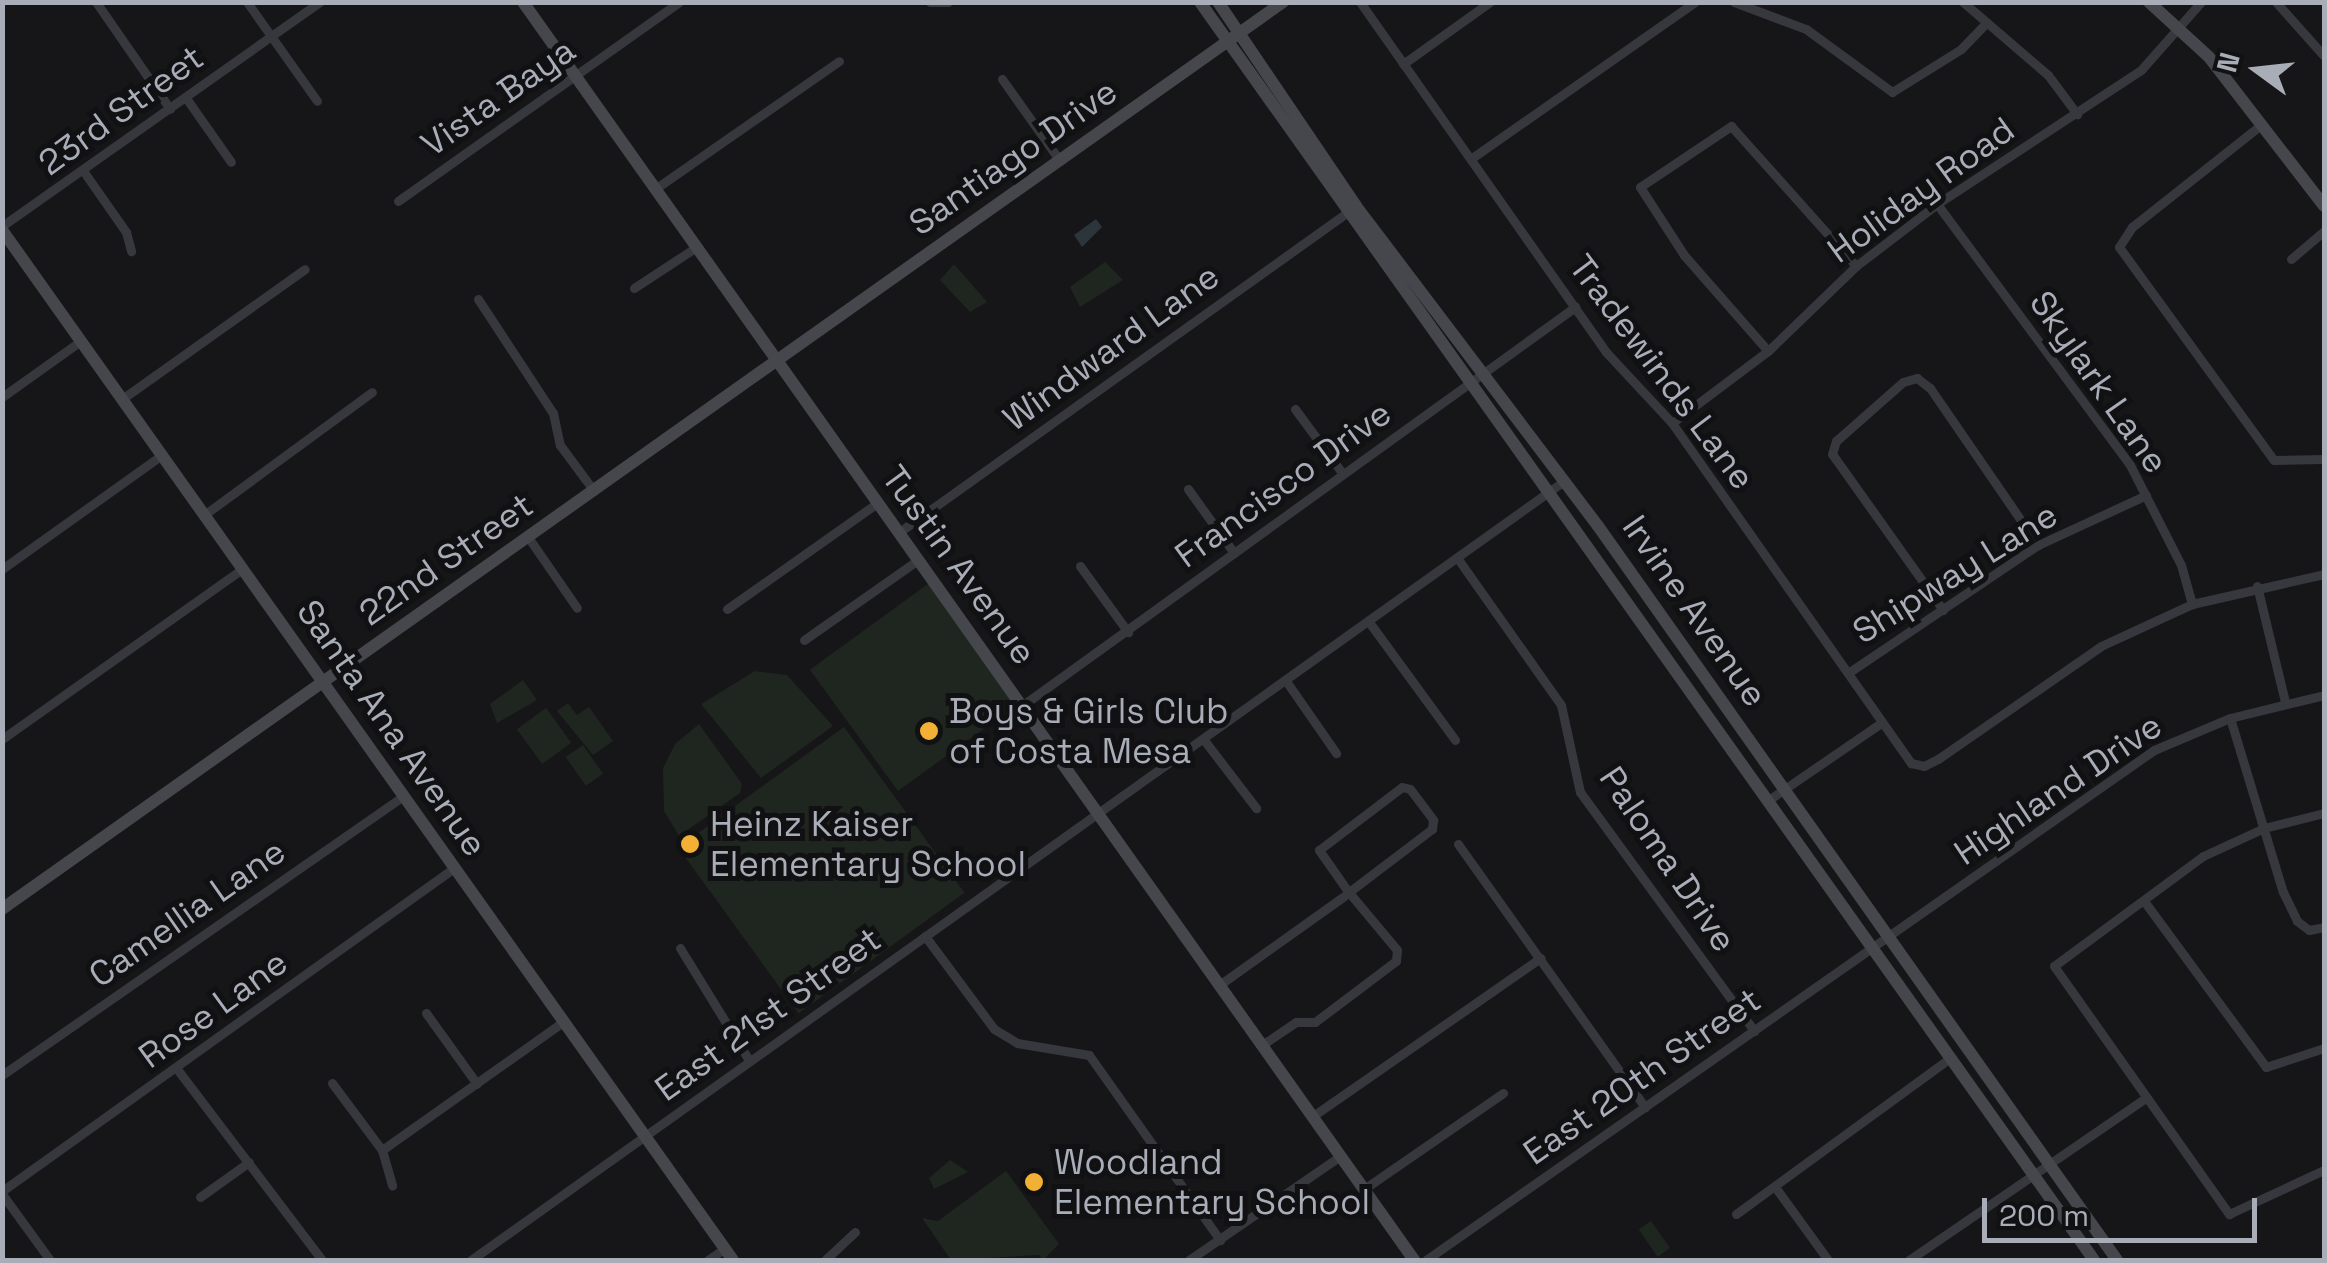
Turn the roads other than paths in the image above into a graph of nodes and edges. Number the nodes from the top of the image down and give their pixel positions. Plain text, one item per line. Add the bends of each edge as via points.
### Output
1 (96, 2) edge
2 (247, 2) edge
3 (320, 2) edge
4 (523, 2) edge
5 (679, 2) edge
6 (930, 2) edge
7 (948, 2) edge
8 (1200, 2) edge
9 (1218, 2) edge
10 (1283, 2) edge
11 (1360, 2) edge
12 (1490, 2) edge
13 (1695, 2) edge
14 (1734, 2) edge
15 (1963, 2) edge
16 (2149, 2) edge
17 (2200, 2) edge
18 (2276, 2) edge
19 (1987, 22) junction
20 (2180, 28) junction
21 (270, 36) junction
22 (1232, 38) junction
23 (2324, 56) edge
24 (839, 61) dead end
25 (1402, 64) junction
26 (574, 77) junction
27 (1002, 79) dead end
28 (186, 98) junction
29 (318, 101) dead end
30 (170, 109) junction
31 (2076, 114) junction
32 (2262, 124) junction
33 (1472, 158) junction
34 (1060, 161) junction
35 (231, 162) dead end
36 (84, 172) junction
37 (655, 189) junction
38 (398, 202) dead end
39 (1937, 204) junction
40 (2324, 206) edge
41 (1352, 209) junction
42 (2, 228) edge
43 (2324, 231) edge
44 (695, 248) junction
45 (131, 252) dead end
46 (2290, 259) dead end
47 (1856, 266) junction
48 (305, 269) dead end
49 (634, 288) dead end
50 (478, 299) dead end
51 (1575, 307) junction
52 (79, 342) junction
53 (1768, 350) junction
54 (777, 361) junction
55 (1474, 378) junction
56 (372, 392) dead end
57 (2, 397) edge
58 (122, 400) junction
59 (1295, 409) dead end
60 (1672, 423) junction
61 (162, 455) junction
62 (2324, 459) edge
63 (1343, 474) junction
64 (1564, 480) junction
65 (1188, 489) dead end
66 (594, 491) junction
67 (1549, 492) junction
68 (2146, 494) junction
69 (877, 503) junction
70 (204, 515) junction
71 (898, 533) junction
72 (528, 538) junction
73 (2038, 545) junction
74 (1234, 553) junction
75 (1458, 559) junction
76 (918, 560) junction
77 (1080, 566) dead end
78 (2, 569) edge
79 (242, 569) junction
80 (2324, 574) edge
81 (2256, 586) junction
82 (2192, 604) junction
83 (577, 608) dead end
84 (727, 610) dead end
85 (1942, 610) junction
86 (1369, 622) junction
87 (1128, 632) junction
88 (804, 640) dead end
89 (1848, 673) junction
90 (1286, 681) junction
91 (323, 682) junction
92 (2324, 695) edge
93 (2284, 702) junction
94 (1023, 705) junction
95 (2230, 718) junction
96 (1881, 723) junction
97 (2, 739) edge
98 (1204, 740) junction
99 (1455, 740) dead end
100 (1336, 752) dead end
101 (1787, 789) junction
102 (404, 796) junction
103 (1770, 798) junction
104 (1256, 808) dead end
105 (2324, 812) edge
106 (1098, 815) junction
107 (2264, 828) junction
108 (1458, 844) dead end
109 (454, 868) junction
110 (1346, 894) junction
111 (2144, 901) junction
112 (2, 909) edge
113 (2324, 927) edge
114 (926, 936) junction
115 (1890, 936) junction
116 (680, 948) dead end
117 (1873, 949) junction
118 (1540, 958) junction
119 (1218, 986) junction
120 (426, 1012) dead end
121 (563, 1022) junction
122 (1754, 1031) junction
123 (1262, 1045) junction
124 (2324, 1048) edge
125 (1951, 1057) junction
126 (749, 1060) junction
127 (178, 1069) junction
128 (2, 1075) edge
129 (332, 1084) dead end
130 (476, 1084) junction
131 (1503, 1093) dead end
132 (2146, 1096) junction
133 (1645, 1108) junction
134 (1313, 1116) junction
135 (645, 1136) junction
136 (382, 1150) junction
137 (1339, 1157) junction
138 (249, 1162) junction
139 (2048, 1162) junction
140 (2324, 1170) edge
141 (2032, 1174) junction
142 (392, 1186) dead end
143 (1775, 1188) junction
144 (1364, 1189) junction
145 (2, 1193) edge
146 (200, 1197) dead end
147 (1736, 1214) dead end
148 (855, 1232) dead end
149 (1220, 1240) junction
150 (729, 1255) edge
151 (50, 1260) edge
152 (322, 1260) edge
153 (471, 1260) edge
154 (708, 1260) edge
155 (825, 1260) edge
156 (1188, 1260) edge
157 (1414, 1260) edge
158 (1426, 1260) edge
159 (1828, 1260) edge
160 (1909, 1260) edge
161 (2094, 1260) edge
162 (2117, 1260) edge

1 - 30 street
2 - 21 street
3 - 21 street, 23rd Street
4 - 26 street, Tustin Avenue
5 - 26 street, Vista Baya
6 - 7 street
8 - 22 street, Irvine Avenue
9 - 22 street, Irvine Avenue
10 - 22 street, Santiago Drive
11 - 25 street, Tradewinds Lane
12 - 25 street
13 - 33 street
14 - 19 street via 1806,29 1892,92 1960,49
15 - 19 street
16 - 20 street
17 - 20 street, Holiday Road
18 - 23 street
19 - 31 street via 2048,75
20 - 31 street, Holiday Road via 2141,70
20 - 32 street
21 - 28 street, 23rd Street
21 - 29 street
22 - 34 street, Santiago Drive
22 - 41 street, Irvine Avenue
24 - 37 street
25 - 33 street, Tradewinds Lane
26 - 37 street, Tustin Avenue
26 - 38 street, Vista Baya
27 - 34 street
28 - 30 street, 23rd Street
28 - 35 street
30 - 36 street, 23rd Street
31 - 39 street, Holiday Road
32 - 40 street
32 - 62 street via 2120,242 2272,459
33 - 51 street, Tradewinds Lane
34 - 54 street, Santiago Drive
36 - 42 street, 23rd Street
36 - 45 street via 126,232
37 - 44 street, Tustin Avenue
39 - 47 street, Holiday Road
39 - 68 street, Skylark Lane
41 - 55 street, Irvine Avenue
41 - 71 street, Windward Lane
42 - 52 street, Santa Ana Avenue
43 - 46 street
44 - 49 street
44 - 54 street, Tustin Avenue
47 - 53 street, Holiday Road
47 - 53 street via 1731,126 1640,187 1684,256
48 - 58 street
50 - 66 street via 553,413 560,446
51 - 55 street, Francisco Drive
51 - 60 street, Tradewinds Lane
52 - 57 street
52 - 58 street, Santa Ana Avenue
53 - 60 street, Holiday Road
54 - 66 street, 22nd Street
54 - 69 street, Tustin Avenue
55 - 63 street, Francisco Drive
55 - 64 street, Irvine Avenue
55 - 67 street, Irvine Avenue
56 - 70 street
58 - 61 street, Santa Ana Avenue
59 - 63 street
60 - 89 street, Tradewinds Lane
61 - 70 street, Santa Ana Avenue
61 - 78 street
63 - 74 street, Francisco Drive
64 - 67 street
64 - 101 street, Irvine Avenue
65 - 74 street
66 - 72 street, 22nd Street
67 - 75 street
67 - 103 street, Irvine Avenue
68 - 73 street, Shipway Lane
68 - 82 street, Skylark Lane via 2182,564
69 - 71 street, Tustin Avenue
69 - 84 street
70 - 79 street, Santa Ana Avenue
71 - 76 street, Tustin Avenue
72 - 83 street
72 - 91 street, 22nd Street
73 - 85 street, Shipway Lane
73 - 85 street via 1917,378 1903,382 1832,448 1838,467
74 - 87 street, Francisco Drive
75 - 86 street
75 - 122 street, Paloma Drive via 1561,705 1580,792
76 - 88 street
76 - 94 street, Tustin Avenue
77 - 87 street
79 - 91 street, Santa Ana Avenue
79 - 97 street
80 - 81 street
81 - 82 street
81 - 93 street
82 - 96 street, Tradewinds Lane via 2101,646 1924,766 1910,763
85 - 89 street, Shipway Lane
86 - 90 street
86 - 99 street
87 - 94 street, Francisco Drive
89 - 96 street, Tradewinds Lane
90 - 98 street
90 - 100 street
91 - 102 street, Santa Ana Avenue
91 - 112 street, 22nd Street
92 - 93 street, Highland Drive
93 - 95 street, Highland Drive
94 - 106 street, Tustin Avenue
95 - 107 street
95 - 115 street, Highland Drive via 2154,750
96 - 101 street
98 - 104 street
98 - 106 street
101 - 103 street
101 - 115 street, Irvine Avenue
102 - 109 street, Santa Ana Avenue
102 - 128 street, Camellia Lane
103 - 117 street, Irvine Avenue
105 - 107 street
106 - 114 street, East 21st Street
106 - 119 street, Tustin Avenue
107 - 111 street via 2204,856
107 - 113 street via 2283,892 2309,930
108 - 118 street
109 - 121 street, Santa Ana Avenue
109 - 127 street, Rose Lane
110 - 110 street via 1432,829 1433,820 1410,789 1402,787 1320,846
110 - 119 street
110 - 123 street via 1396,950 1396,961 1315,1022 1296,1022
111 - 124 street via 2266,1067
111 - 132 street via 2054,966
114 - 126 street, East 21st Street
114 - 149 street via 994,1028 1017,1042 1089,1055
115 - 117 street, East 20th Street
115 - 139 street, Irvine Avenue
116 - 126 street
117 - 122 street, East 20th Street
117 - 125 street, Irvine Avenue
118 - 133 street
118 - 134 street
119 - 123 street, Tustin Avenue
120 - 130 street
121 - 130 street
121 - 135 street, Santa Ana Avenue
122 - 133 street, East 20th Street
123 - 134 street, Tustin Avenue
125 - 141 street, Irvine Avenue
125 - 143 street
126 - 135 street, East 21st Street
127 - 138 street
127 - 145 street, Rose Lane
129 - 136 street
130 - 136 street
131 - 144 street
132 - 139 street
132 - 140 street via 2228,1214
133 - 158 street, East 20th Street
134 - 137 street, Tustin Avenue
135 - 150 street, Santa Ana Avenue
135 - 153 street, East 21st Street
136 - 142 street
137 - 144 street, Tustin Avenue
137 - 149 street
138 - 146 street
138 - 152 street
139 - 141 street
139 - 162 street, Irvine Avenue
141 - 160 street
141 - 161 street, Irvine Avenue
143 - 147 street
143 - 159 street
144 - 157 street, Tustin Avenue
145 - 151 street
148 - 155 street
149 - 156 street
150 - 154 street

